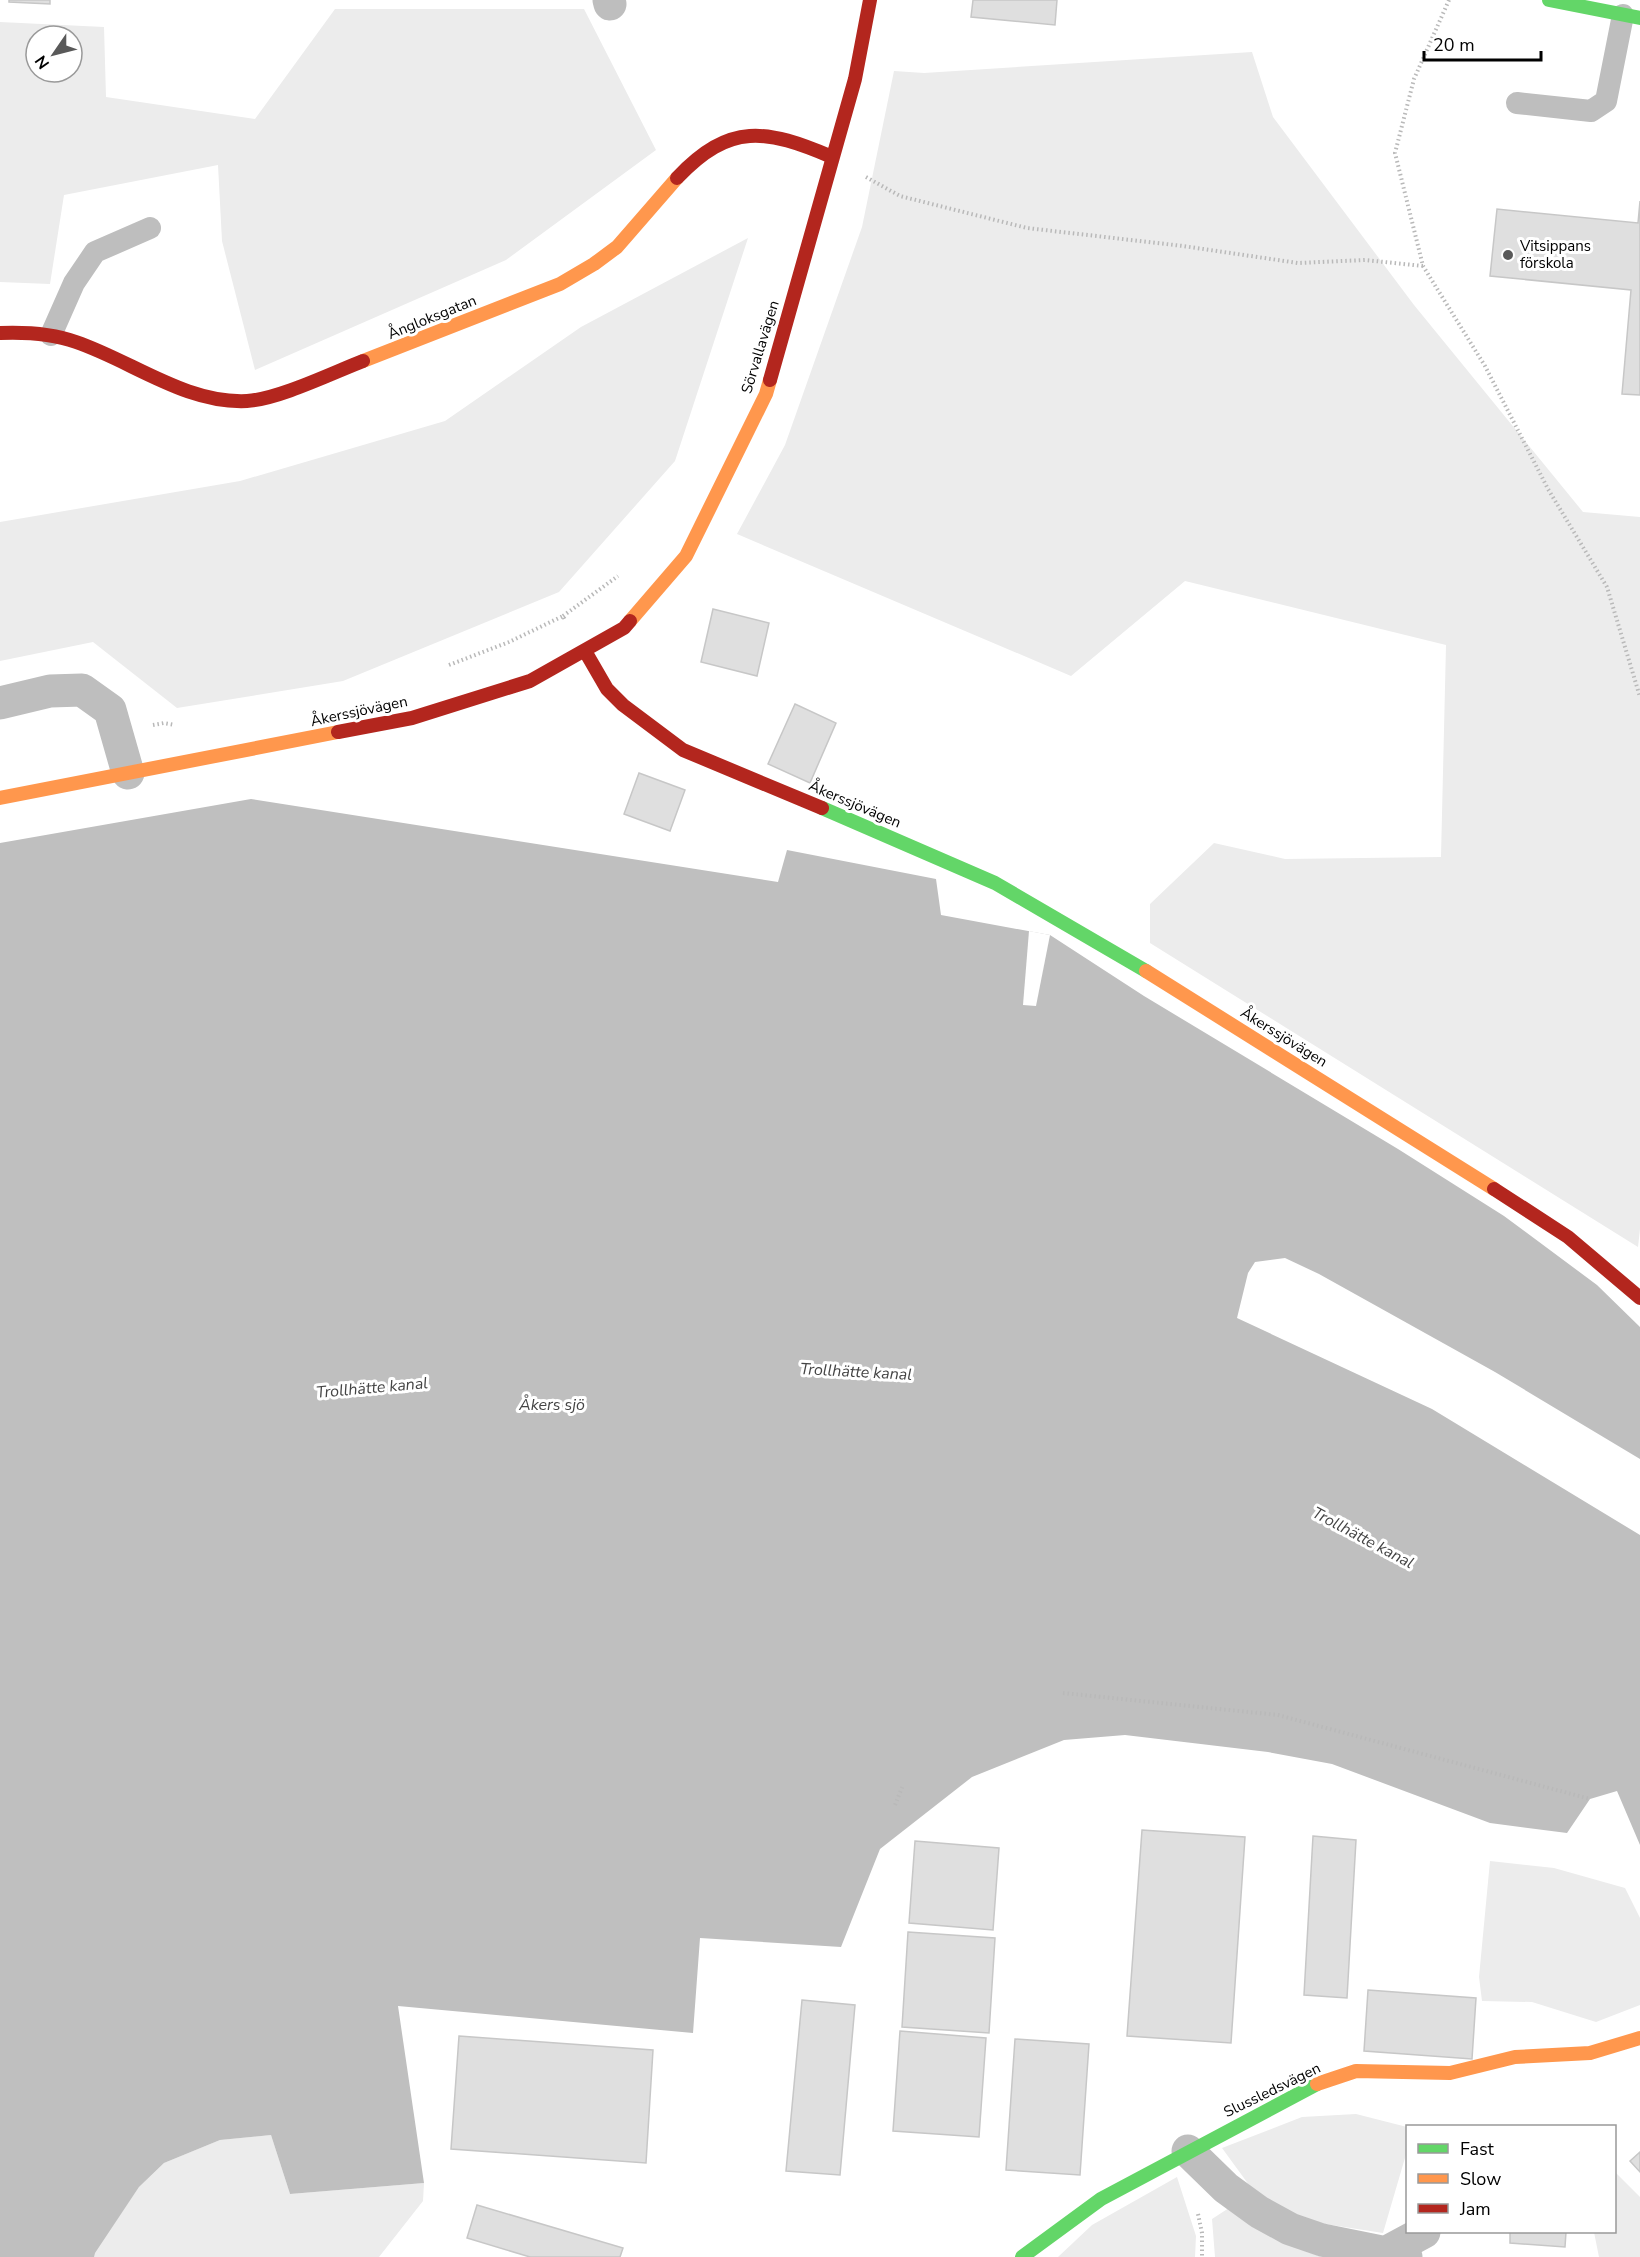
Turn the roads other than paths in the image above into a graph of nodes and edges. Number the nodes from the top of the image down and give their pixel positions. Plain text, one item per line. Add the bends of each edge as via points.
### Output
1 (870, 0) edge
2 (1549, 0) edge
3 (1632, 16) edge
4 (1516, 103) dead end
5 (832, 157) junction
6 (150, 228) dead end
7 (0, 333) edge
8 (51, 335) junction
9 (585, 651) junction
10 (0, 704) edge
11 (128, 773) junction
12 (0, 798) edge
13 (1640, 1298) edge
14 (1640, 2038) edge
15 (1188, 2151) junction
16 (1423, 2233) edge
17 (1396, 2255) edge
18 (1022, 2257) edge

1 - 5 street, Sörvallavägen via 855,80
2 - 3 street
3 - 4 lane via 1606,101 1592,111
5 - 8 street, Ångloksgatan via 775,138 746,135 725,141 700,154 624,240 587,269 560,284 270,397 246,401 214,397
5 - 9 street, Sörvallavägen via 765,394 686,556 624,628
6 - 8 lane via 95,252 74,283
7 - 8 street, Ångloksgatan
9 - 11 street, Åkerssjövägen via 530,681 412,718
9 - 13 street, Åkerssjövägen via 608,689 623,705 683,750 995,883 1121,955 1568,1237
10 - 11 street via 50,692 82,690 110,710
11 - 12 street, Åkerssjövägen
14 - 15 street, Slussledsvägen via 1590,2053 1515,2057 1450,2073 1356,2071 1321,2082
15 - 17 street via 1226,2188 1290,2229 1322,2240
15 - 18 street, Slussledsvägen via 1101,2199
16 - 17 street

